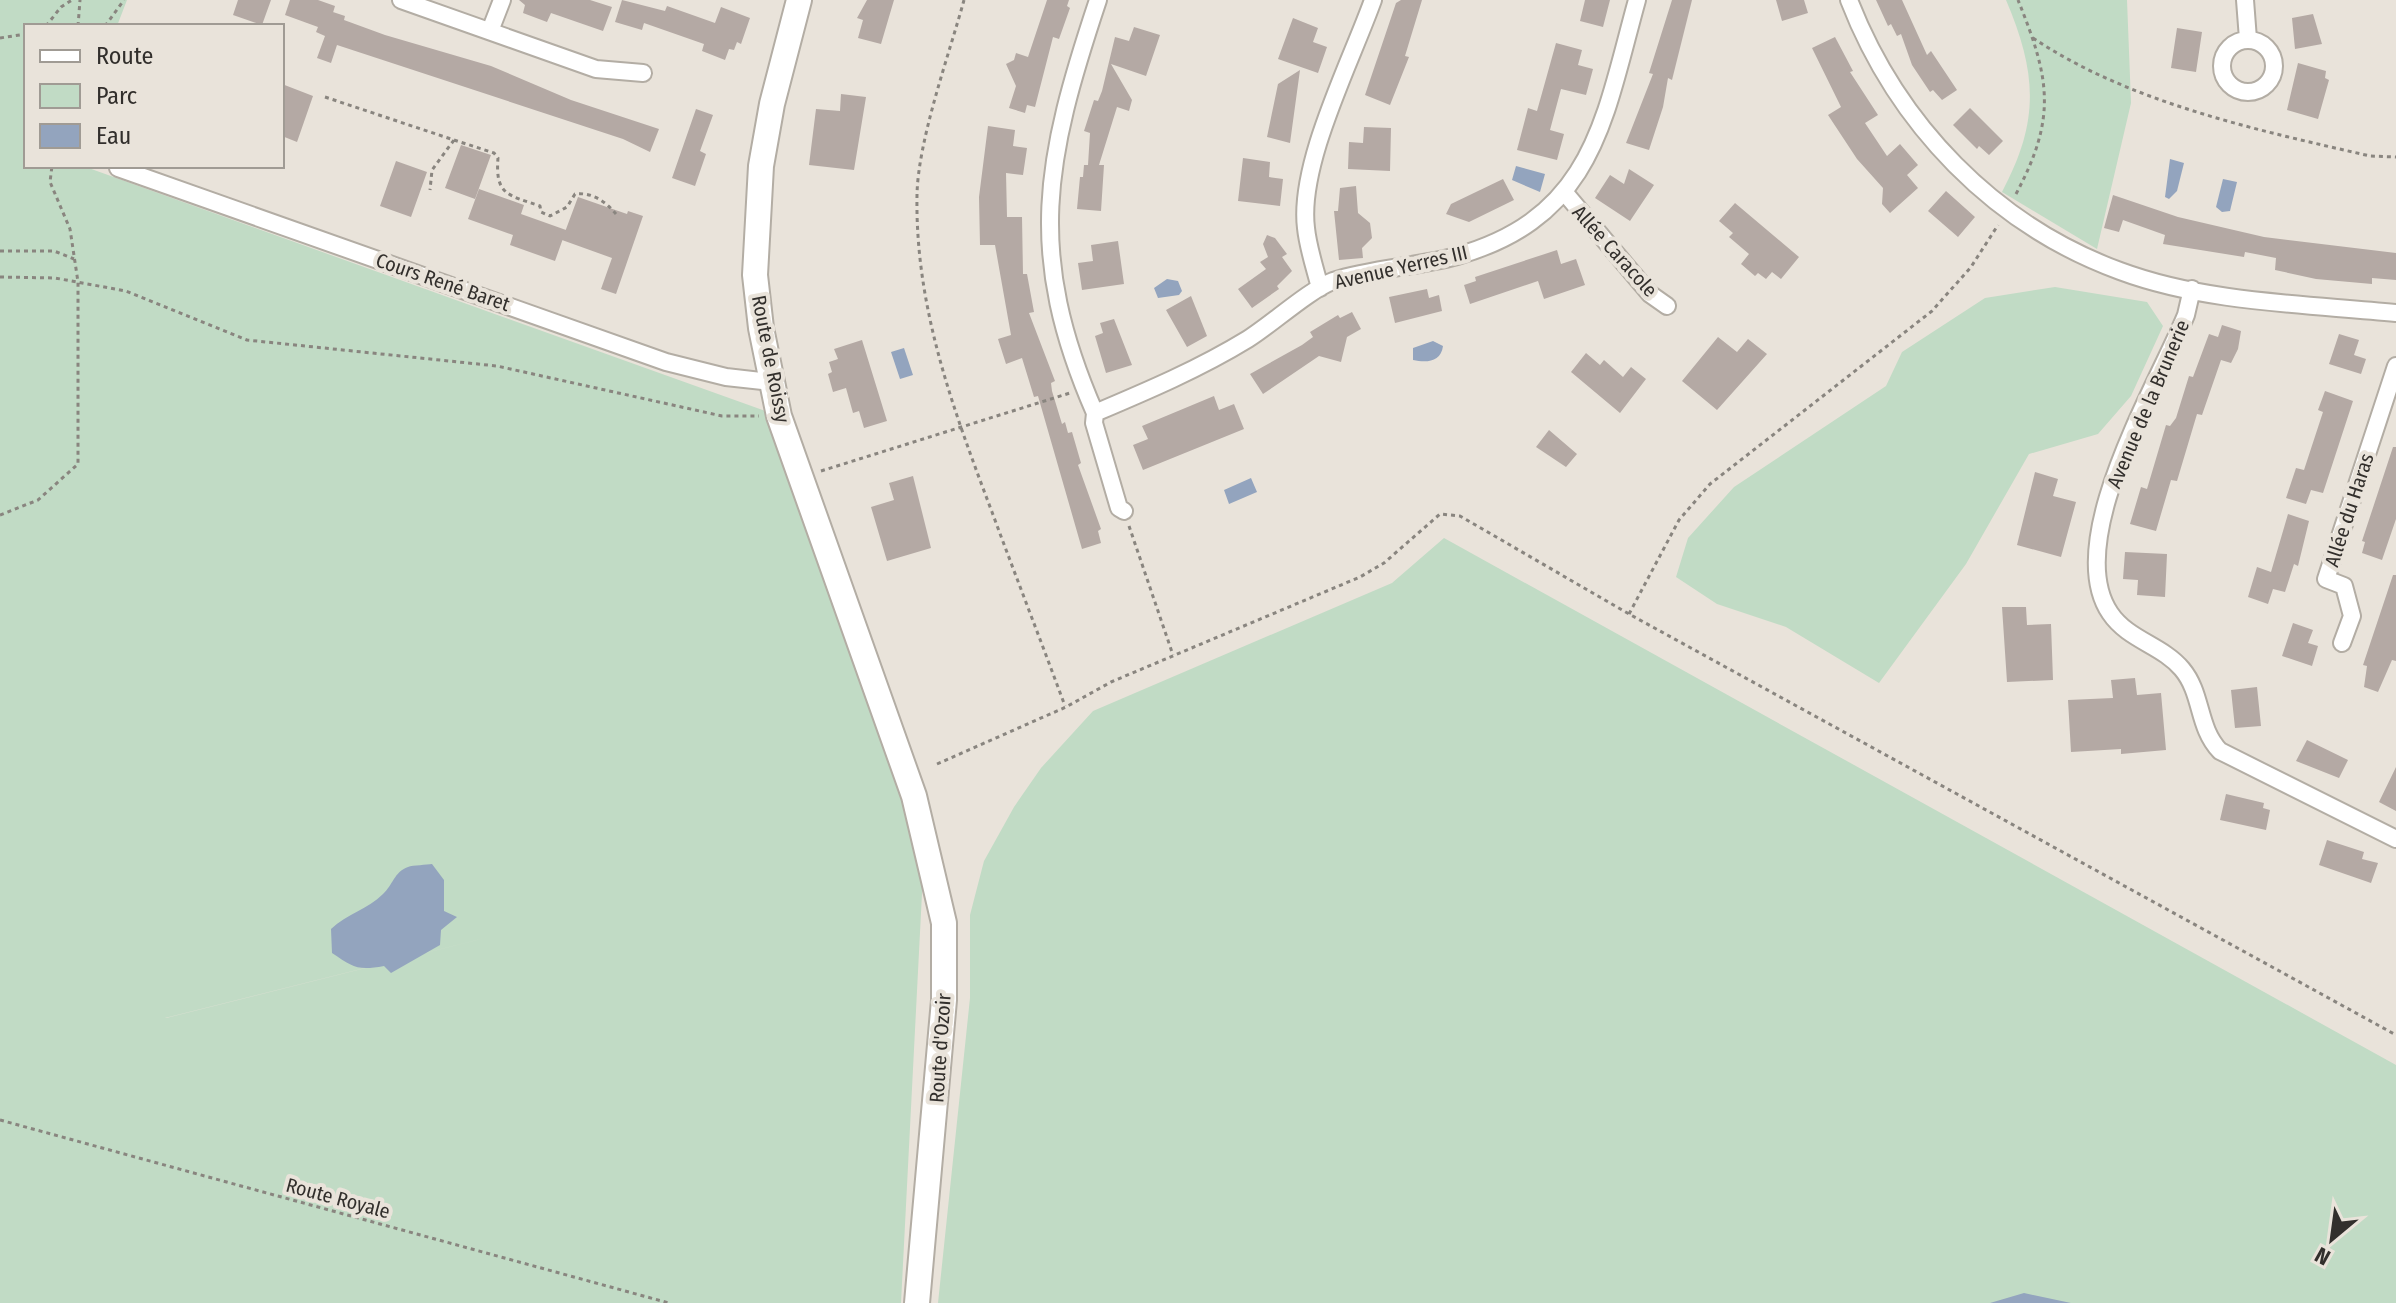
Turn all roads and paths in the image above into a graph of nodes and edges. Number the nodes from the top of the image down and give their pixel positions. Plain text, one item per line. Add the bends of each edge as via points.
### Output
1 (72, 0) edge
2 (80, 0) edge
3 (124, 0) edge
4 (401, 0) edge
5 (502, 0) edge
6 (799, 0) edge
7 (964, 0) edge
8 (1098, 0) edge
9 (1373, 0) edge
10 (1637, 0) edge
11 (1849, 0) edge
12 (2018, 0) edge
13 (2245, 0) edge
14 (48, 24) edge
15 (78, 24) edge
16 (106, 24) edge
17 (490, 31) junction
18 (24, 34) edge
19 (0, 38) edge
20 (2033, 38) junction
21 (2248, 39) dead end
22 (643, 73) dead end
23 (325, 97) dead end
24 (454, 140) junction
25 (2396, 157) edge
26 (52, 168) edge
27 (118, 168) dead end
28 (430, 190) dead end
29 (1565, 193) junction
30 (2007, 210) junction
31 (616, 214) dead end
32 (0, 251) edge
33 (75, 260) junction
34 (0, 277) edge
35 (78, 282) junction
36 (1320, 288) junction
37 (2192, 289) junction
38 (1667, 306) dead end
39 (2396, 313) edge
40 (2396, 366) edge
41 (771, 382) junction
42 (1084, 388) junction
43 (1095, 413) junction
44 (779, 416) junction
45 (959, 427) junction
46 (802, 477) junction
47 (1124, 511) joint
48 (0, 515) edge
49 (1629, 614) junction
50 (2342, 643) dead end
51 (1173, 656) junction
52 (1066, 707) junction
53 (937, 764) dead end
54 (914, 796) joint
55 (2396, 839) edge
56 (2396, 1035) edge
57 (0, 1120) edge
58 (669, 1303) edge
59 (917, 1303) edge

1 - 14 path
2 - 15 path
3 - 16 path
4 - 17 street
5 - 17 street
6 - 41 main road, Route de Roissy via 772,104 756,209 755,275
7 - 45 path via 924,143 917,193 921,282
8 - 42 street via 1066,98 1049,191 1051,268
9 - 36 street via 1308,181 1306,227
10 - 29 street, Avenue Yerres III via 1599,133
11 - 30 street via 1898,97 1953,164
12 - 20 path
13 - 21 street
17 - 22 street via 596,69
18 - 19 path
20 - 25 path via 2115,82 2211,116
20 - 30 path via 2046,83 2044,123 2036,156
23 - 24 path
24 - 28 path via 432,170
24 - 31 path via 494,153 501,189 540,206 541,212 550,216 567,207 575,194 587,192
26 - 33 path via 50,182 70,229
27 - 41 street, Cours René Baret via 666,362
29 - 36 street, Avenue Yerres III via 1490,245
29 - 38 street, Allée Caracole via 1650,294
30 - 37 street via 2054,243 2121,272
30 - 49 path via 1971,267 1932,311 1710,484 1679,520
32 - 33 path via 54,251
33 - 35 path
34 - 35 path
35 - 44 path via 126,291 247,340 497,366 722,416
35 - 48 path via 78,464 38,500
36 - 43 street, Avenue Yerres III via 1214,360
37 - 39 street
37 - 55 street, Avenue de la Brunerie via 2186,315 2112,485 2095,572 2100,593 2129,633 2182,669 2192,684 2207,735 2220,751
40 - 50 street, Allée du Haras via 2326,579 2344,586 2352,616
41 - 44 main road, Route de Roissy
42 - 43 street
42 - 45 path
43 - 47 street
44 - 46 main road, Route de Roissy
45 - 46 path
45 - 52 path
46 - 54 main road, Route de Roissy
47 - 51 path
49 - 51 path via 1460,516 1440,514 1360,577
49 - 56 path
51 - 52 path
52 - 53 path
54 - 59 main road, Route d'Ozoir via 944,923 935,1125
57 - 58 path, Route Royale

